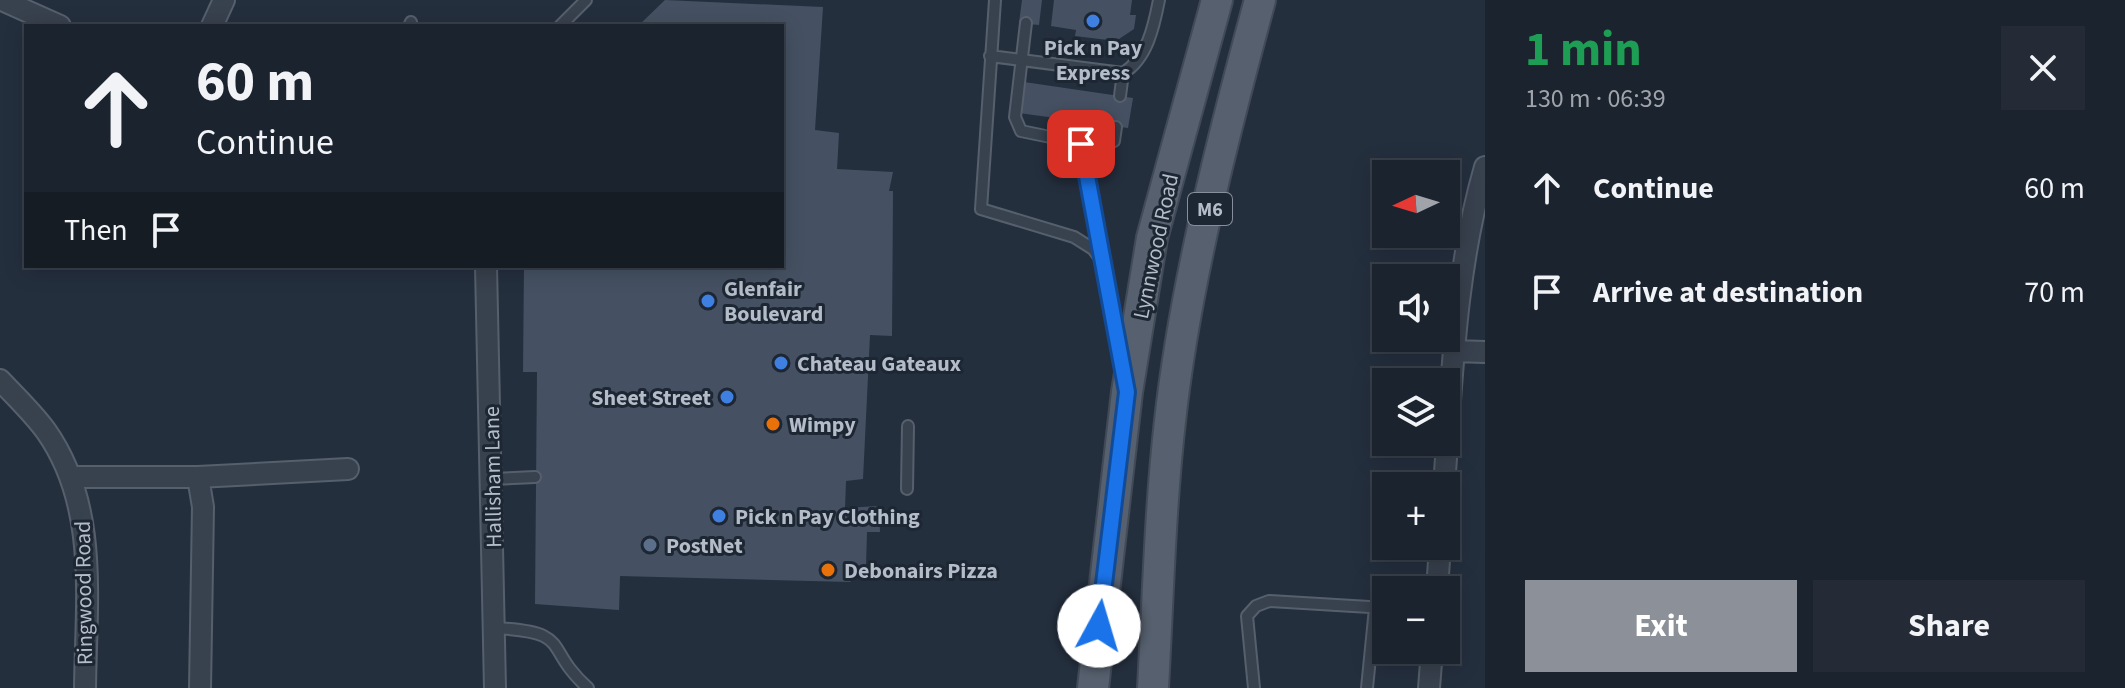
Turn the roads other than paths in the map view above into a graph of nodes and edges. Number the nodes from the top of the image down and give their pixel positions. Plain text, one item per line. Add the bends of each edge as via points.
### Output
1 (2, 0) edge
2 (224, 0) edge
3 (586, 0) edge
4 (995, 0) edge
5 (1159, 0) edge
6 (1217, 0) edge
7 (1260, 0) edge
8 (1026, 23) dead end
9 (56, 24) edge
10 (213, 24) edge
11 (562, 24) edge
12 (990, 56) junction
13 (1021, 61) junction
14 (1123, 73) junction
15 (1120, 96) dead end
16 (1116, 127) dead end
17 (1081, 144) junction
18 (1485, 167) edge
19 (1105, 265) junction
20 (486, 268) edge
21 (1460, 303) edge
22 (1460, 351) edge
23 (1454, 352) edge
24 (1485, 352) edge
25 (0, 380) edge
26 (1127, 392) junction
27 (908, 426) dead end
28 (348, 469) dead end
29 (1445, 472) edge
30 (72, 477) junction
31 (198, 477) junction
32 (535, 477) dead end
33 (492, 479) junction
34 (907, 489) dead end
35 (1372, 607) edge
36 (495, 628) junction
37 (1372, 657) edge
38 (1431, 664) edge
39 (85, 688) edge
40 (200, 688) edge
41 (495, 688) edge
42 (588, 688) edge
43 (1093, 688) edge
44 (1153, 688) edge
45 (1254, 688) edge
46 (1367, 688) edge
47 (1429, 688) edge

1 - 9 street
2 - 10 street
3 - 11 lane
4 - 12 lane
5 - 14 lane via 1154,27 1135,66
6 - 26 main road, Lynnwood Road / M6 via 1152,238
7 - 44 main road, Lynnwood Road / M6 via 1194,281 1170,420
8 - 13 lane
12 - 13 lane
12 - 19 lane via 981,209 1074,237
13 - 14 lane
13 - 17 lane via 1015,117 1021,131
14 - 15 lane
16 - 17 lane via 1107,147
17 - 19 lane
18 - 21 street via 1471,215
19 - 26 lane
20 - 33 street, Hallisham Lane
22 - 24 street
23 - 29 street
25 - 30 street, Ringwood Road via 46,430
26 - 43 main road, Lynnwood Road / M6
27 - 34 lane
28 - 31 street
30 - 31 street
30 - 39 street, Ringwood Road via 85,524
31 - 40 street via 203,507
32 - 33 lane
33 - 36 street, Hallisham Lane
35 - 45 lane via 1269,601 1256,606 1247,616
36 - 41 street, Hallisham Lane
36 - 42 lane via 544,635 556,643
37 - 46 lane
38 - 47 street

